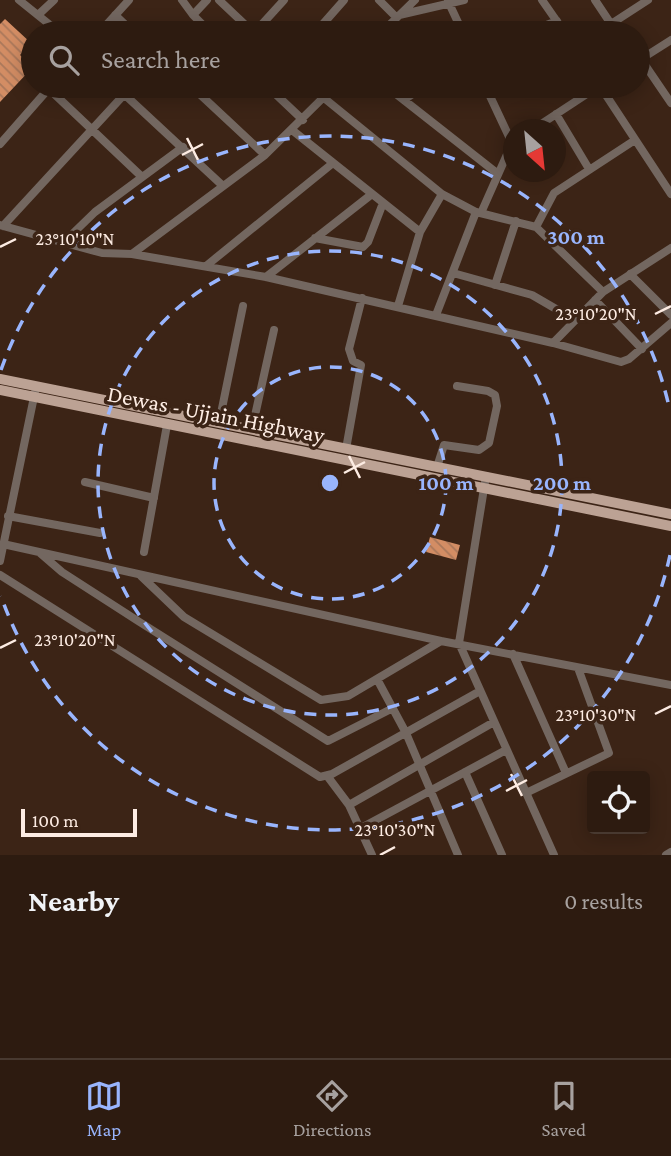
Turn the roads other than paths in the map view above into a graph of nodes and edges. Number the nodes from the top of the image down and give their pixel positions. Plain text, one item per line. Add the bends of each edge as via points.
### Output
1 (19, 0) edge
2 (54, 0) edge
3 (129, 0) edge
4 (182, 0) edge
5 (207, 0) edge
6 (219, 0) edge
7 (284, 0) edge
8 (344, 0) edge
9 (379, 0) edge
10 (415, 0) edge
11 (464, 0) edge
12 (542, 0) edge
13 (595, 0) edge
14 (648, 0) edge
15 (449, 2) edge
16 (38, 15) junction
17 (115, 15) junction
18 (193, 15) junction
19 (395, 16) junction
20 (45, 21) edge
21 (110, 21) edge
22 (121, 21) edge
23 (199, 21) edge
24 (241, 21) edge
25 (265, 21) edge
26 (326, 21) edge
27 (391, 21) edge
28 (458, 21) edge
29 (557, 21) edge
30 (609, 21) edge
31 (616, 21) edge
32 (671, 40) edge
33 (650, 54) edge
34 (650, 74) edge
35 (40, 98) edge
36 (61, 98) edge
37 (120, 98) edge
38 (128, 98) edge
39 (204, 98) edge
40 (280, 98) edge
41 (324, 98) joint
42 (401, 98) edge
43 (407, 98) edge
44 (491, 98) edge
45 (581, 98) edge
46 (607, 98) edge
47 (404, 100) junction
48 (671, 103) edge
49 (556, 114) junction
50 (549, 119) edge
51 (303, 120) junction
52 (503, 124) edge
53 (91, 129) junction
54 (292, 130) junction
55 (635, 140) junction
56 (0, 144) edge
57 (183, 147) junction
58 (265, 155) junction
59 (333, 163) junction
60 (503, 163) edge
61 (589, 169) junction
62 (498, 174) junction
63 (141, 176) junction
64 (667, 181) edge
65 (223, 186) junction
66 (372, 194) junction
67 (443, 194) junction
68 (671, 194) edge
69 (383, 203) junction
70 (478, 213) junction
71 (516, 221) junction
72 (2, 225) edge
73 (536, 227) junction
74 (420, 232) junction
75 (315, 238) junction
76 (64, 242) junction
77 (671, 248) edge
78 (132, 254) junction
79 (206, 266) junction
80 (453, 273) junction
81 (631, 274) junction
82 (266, 276) junction
83 (495, 285) junction
84 (603, 292) junction
85 (362, 298) junction
86 (595, 300) junction
87 (243, 306) dead end
88 (398, 306) junction
89 (436, 315) junction
90 (671, 315) edge
91 (575, 320) junction
92 (671, 323) edge
93 (274, 330) dead end
94 (552, 343) junction
95 (642, 349) junction
96 (0, 379) edge
97 (457, 386) dead end
98 (36, 387) junction
99 (0, 390) edge
100 (34, 398) junction
101 (219, 423) junction
102 (167, 425) junction
103 (252, 429) junction
104 (346, 449) junction
105 (437, 467) junction
106 (486, 476) junction
107 (85, 482) dead end
108 (485, 488) junction
109 (155, 498) junction
110 (671, 514) edge
111 (8, 516) junction
112 (671, 526) edge
113 (100, 533) dead end
114 (2, 539) edge
115 (144, 552) dead end
116 (40, 553) junction
117 (0, 561) edge
118 (0, 575) edge
119 (141, 576) junction
120 (441, 641) junction
121 (459, 643) junction
122 (513, 654) junction
123 (578, 668) junction
124 (377, 679) junction
125 (671, 685) edge
126 (480, 691) junction
127 (393, 708) junction
128 (494, 722) junction
129 (406, 733) junction
130 (506, 750) junction
131 (419, 762) junction
132 (465, 772) junction
133 (566, 773) junction
134 (328, 777) junction
135 (431, 790) junction
136 (526, 793) junction
137 (349, 804) junction
138 (361, 828) junction
139 (372, 855) edge
140 (458, 855) edge
141 (502, 855) edge
142 (554, 855) edge

1 - 16 street
2 - 16 street
3 - 17 street
4 - 18 street
5 - 18 street
6 - 24 street
7 - 25 street
8 - 26 street
9 - 19 street
10 - 19 street
11 - 15 street
12 - 29 street
13 - 30 street
14 - 31 street
15 - 19 street
15 - 28 street
16 - 20 street
17 - 21 street
17 - 22 street
18 - 23 street
19 - 27 street
32 - 33 street
34 - 48 street
35 - 56 street
36 - 53 street
37 - 53 street
38 - 57 street
39 - 58 street
40 - 51 street
41 - 51 street
41 - 67 street
42 - 47 street
43 - 47 street
44 - 52 street
45 - 49 street
46 - 55 street
47 - 62 street
49 - 50 street
49 - 61 street
51 - 54 street
53 - 63 street
53 - 72 street
54 - 58 street
54 - 59 street
55 - 61 street
55 - 64 street
57 - 63 street
57 - 65 street
58 - 65 street
59 - 66 street
59 - 79 street
60 - 62 street
61 - 73 street via 554,193
62 - 70 street
63 - 76 street
64 - 68 street
65 - 78 street
66 - 69 street
66 - 75 street
67 - 70 street
67 - 74 street
69 - 74 street
69 - 75 street via 363,247
70 - 71 street
70 - 80 street
71 - 73 street
71 - 83 street
72 - 76 street
73 - 84 street
74 - 88 street
75 - 82 street
76 - 78 street via 102,253
77 - 81 street
78 - 79 street
79 - 82 street
80 - 83 street
80 - 89 street
81 - 84 street
81 - 90 street
82 - 85 street
83 - 91 street via 532,295
84 - 86 street
85 - 88 street
85 - 104 street via 349,349 353,361 361,365
86 - 91 street
86 - 95 street
87 - 101 street
88 - 89 street
89 - 94 street
91 - 94 street
92 - 95 street
93 - 103 street
94 - 95 street via 621,362
96 - 98 main road, Dewas - Ujjain Highway
97 - 105 street via 495,395 489,443 479,450 444,445
98 - 100 street
98 - 101 main road, Dewas - Ujjain Highway
99 - 100 main road, Dewas - Ujjain Highway
100 - 102 main road, Dewas - Ujjain Highway
100 - 111 street
101 - 103 main road, Dewas - Ujjain Highway
102 - 108 main road, Dewas - Ujjain Highway
102 - 109 street
103 - 104 main road, Dewas - Ujjain Highway
104 - 105 main road, Dewas - Ujjain Highway
105 - 106 main road, Dewas - Ujjain Highway
106 - 108 street
106 - 110 main road, Dewas - Ujjain Highway
107 - 109 street
108 - 112 main road, Dewas - Ujjain Highway
108 - 121 street
109 - 115 street
111 - 113 street
111 - 114 street
114 - 116 street
114 - 117 street
116 - 119 street
116 - 127 street via 62,572 328,741
118 - 134 street via 317,776
119 - 120 street
119 - 124 street via 184,617 321,700 338,700
120 - 121 street
120 - 124 street
121 - 122 street
121 - 126 street
122 - 123 street
122 - 133 street
123 - 125 street
123 - 133 street via 609,753
124 - 127 street
126 - 128 street
126 - 129 street
127 - 129 street
128 - 130 street
128 - 131 street
129 - 131 street
129 - 134 street
130 - 132 street
130 - 136 street
131 - 135 street
131 - 137 street
132 - 135 street
132 - 141 street
133 - 136 street
134 - 137 street
135 - 138 street
135 - 140 street
136 - 142 street
137 - 138 street
138 - 139 street

